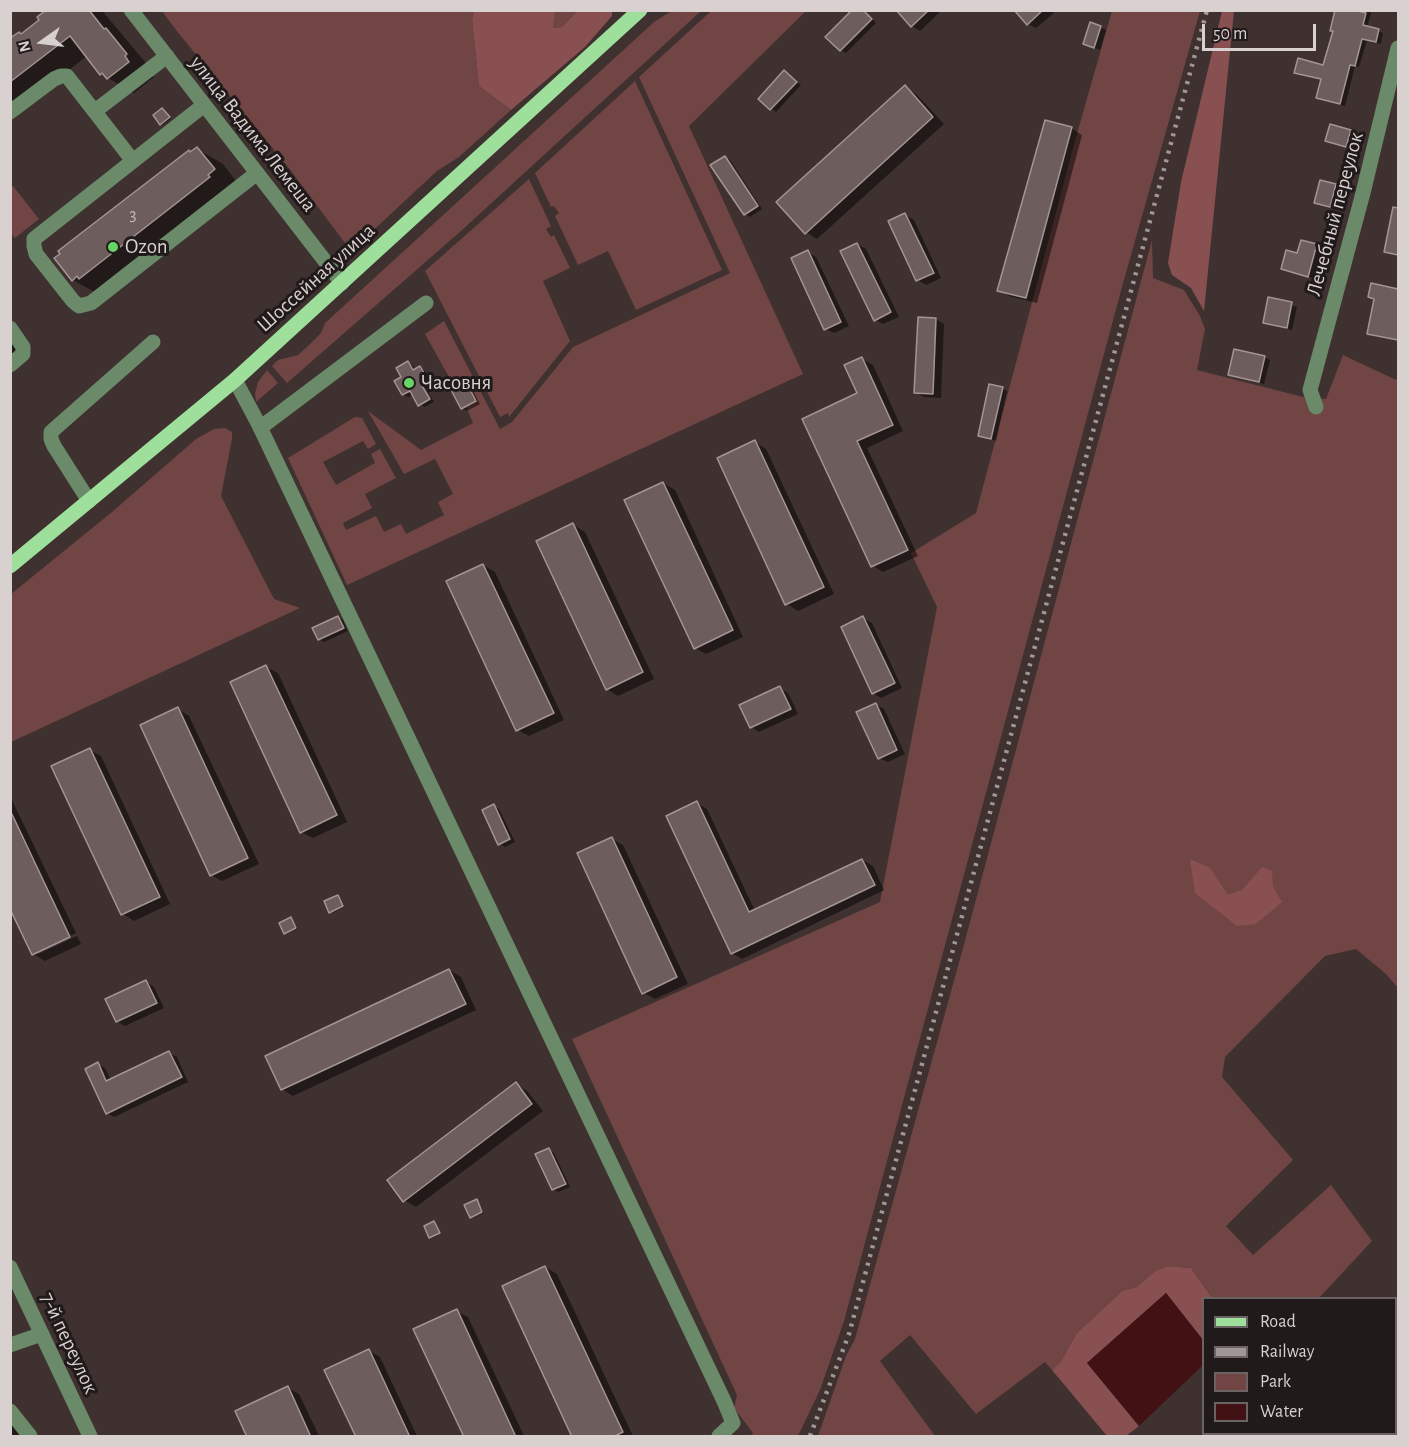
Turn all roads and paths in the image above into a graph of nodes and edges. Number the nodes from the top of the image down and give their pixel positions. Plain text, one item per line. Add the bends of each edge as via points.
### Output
1 (131, 10) edge
2 (640, 10) edge
3 (1398, 48) edge
4 (166, 56) junction
5 (204, 105) junction
6 (95, 111) junction
7 (10, 112) edge
8 (133, 161) junction
9 (257, 173) junction
10 (342, 283) junction
11 (426, 303) dead end
12 (10, 328) edge
13 (153, 342) dead end
14 (10, 365) edge
15 (235, 380) junction
16 (1316, 407) dead end
17 (260, 428) junction
18 (89, 501) junction
19 (10, 566) edge
20 (10, 1267) edge
21 (42, 1334) junction
22 (10, 1345) edge
23 (10, 1411) edge
24 (720, 1436) edge
25 (30, 1437) edge
26 (90, 1437) edge

1 - 4 street, улица Вадима Лемеша
2 - 10 main road, Шоссейная улица
3 - 16 street, Лечебный переулок via 1310,390
4 - 5 street, улица Вадима Лемеша
4 - 6 street
5 - 8 street
5 - 9 street, улица Вадима Лемеша
6 - 7 street via 71,80 61,76
6 - 8 street
8 - 9 street via 34,239 36,254 79,306 91,303
9 - 10 street, улица Вадима Лемеша
10 - 15 main road, Шоссейная улица
11 - 17 street
12 - 14 street via 23,347 23,354
13 - 18 street via 51,432 54,446
15 - 17 street
15 - 18 main road, Шоссейная улица
17 - 24 street via 724,1401 733,1423
18 - 19 main road, Шоссейная улица
20 - 21 street, 7-й переулок
21 - 22 street
21 - 26 street, 7-й переулок
23 - 25 street

